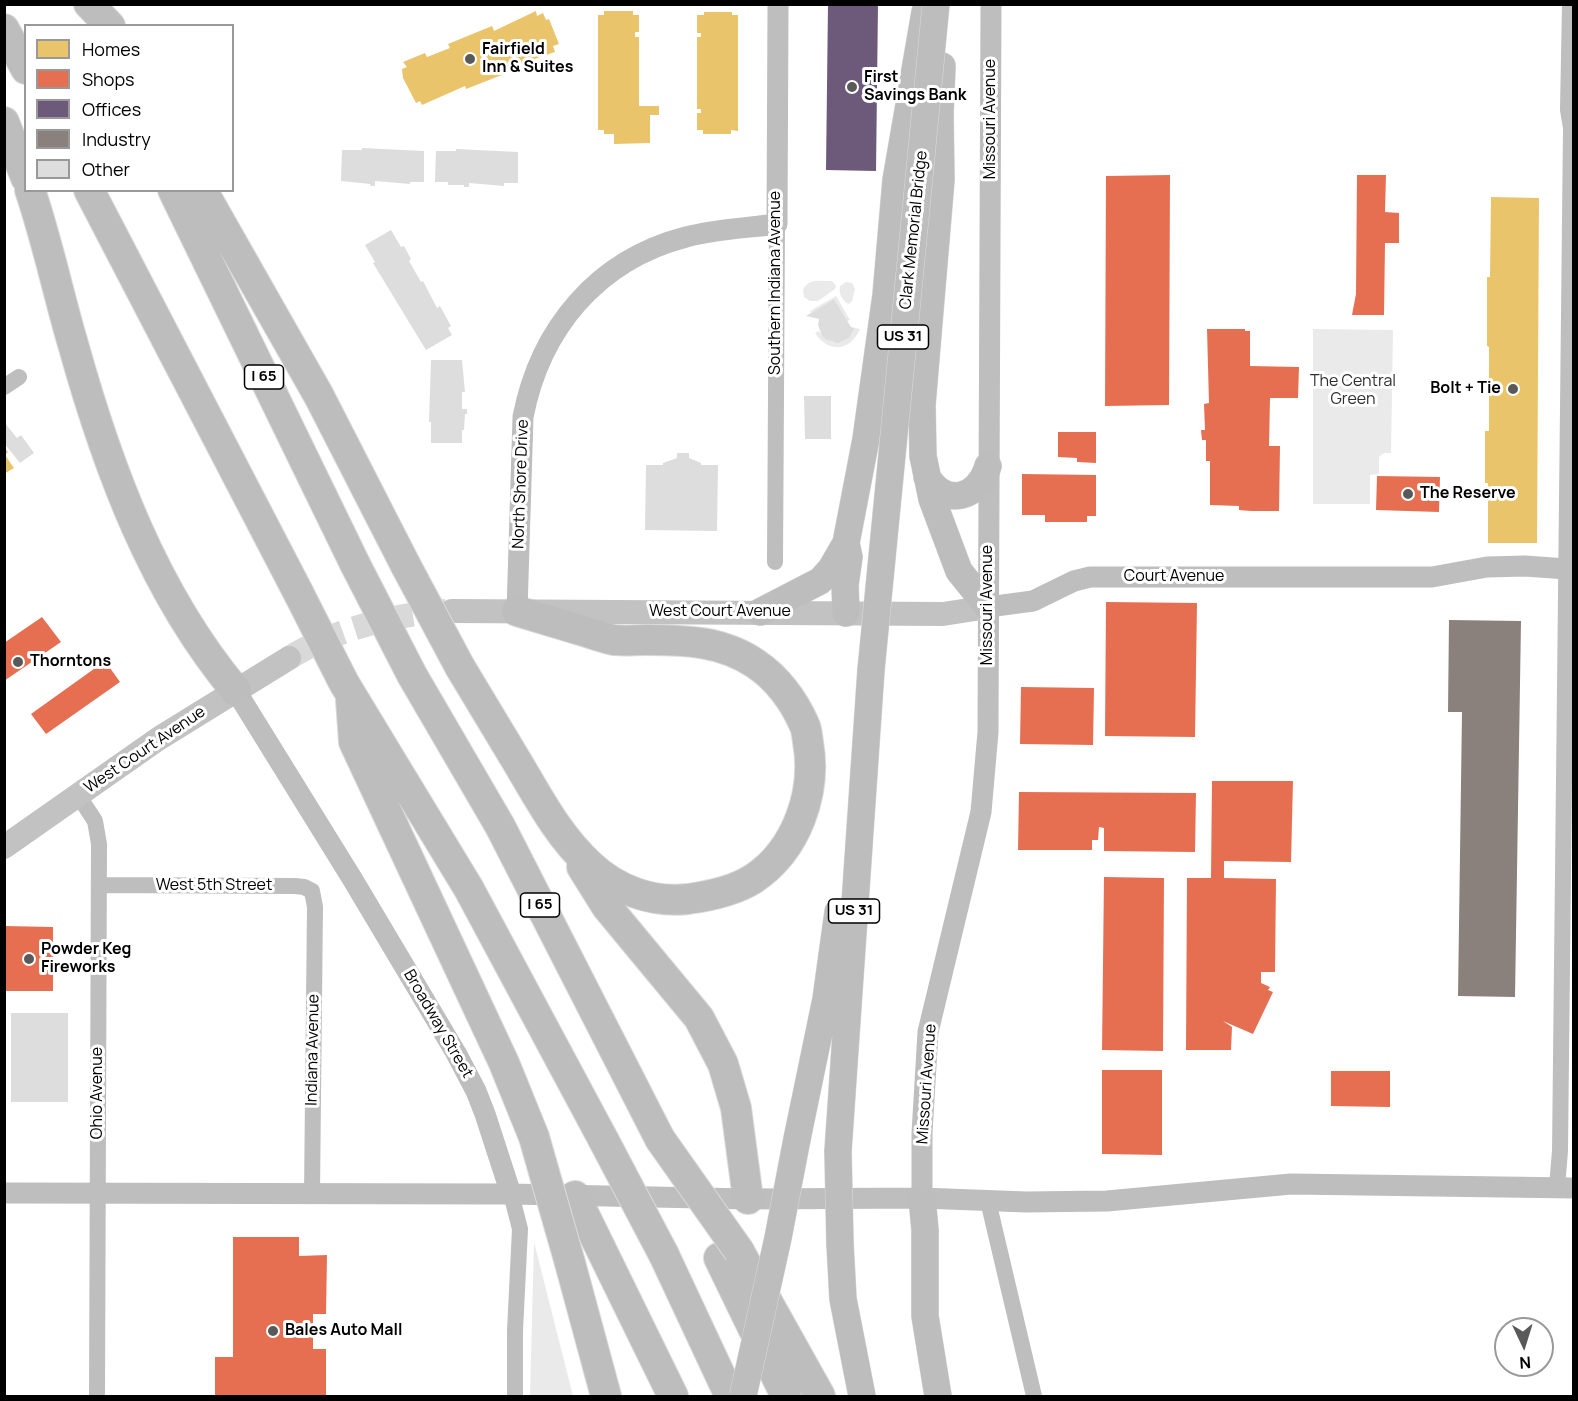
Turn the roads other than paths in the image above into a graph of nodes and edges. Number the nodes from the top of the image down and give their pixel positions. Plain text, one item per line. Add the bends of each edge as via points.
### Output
1 (87, 4) edge
2 (778, 4) edge
3 (929, 4) edge
4 (938, 4) edge
5 (991, 4) edge
6 (1570, 4) edge
7 (94, 24) edge
8 (108, 24) edge
9 (4, 29) edge
10 (24, 65) edge
11 (4, 122) edge
12 (24, 173) edge
13 (31, 192) edge
14 (90, 192) edge
15 (174, 192) edge
16 (203, 192) edge
17 (777, 225) junction
18 (19, 377) dead end
19 (4, 387) edge
20 (988, 466) junction
21 (927, 477) junction
22 (846, 543) junction
23 (775, 562) dead end
24 (1570, 569) edge
25 (988, 607) junction
26 (452, 611) tunnel mouth
27 (517, 611) junction
28 (760, 612) junction
29 (846, 613) junction
30 (289, 658) tunnel mouth
31 (871, 670) junction
32 (347, 688) junction
33 (236, 691) junction
34 (78, 795) junction
35 (543, 805) junction
36 (4, 847) edge
37 (99, 885) junction
38 (315, 907) joint
39 (1565, 1188) edge
40 (4, 1193) edge
41 (98, 1193) junction
42 (312, 1193) junction
43 (511, 1194) junction
44 (575, 1196) junction
45 (922, 1198) junction
46 (748, 1199) junction
47 (988, 1201) junction
48 (729, 1254) junction
49 (96, 1396) edge
50 (515, 1396) edge
51 (606, 1396) edge
52 (673, 1396) edge
53 (730, 1396) edge
54 (743, 1396) edge
55 (786, 1396) edge
56 (820, 1396) edge
57 (862, 1396) edge
58 (938, 1396) edge
59 (1034, 1396) edge

1 - 7 highway
1 - 8 highway
2 - 17 street, Southern Indiana Avenue
3 - 22 main road via 896,180 872,398
4 - 21 main road via 944,38 941,180 922,405
4 - 31 main road, Clark Memorial Bridge / US 31, bridge
5 - 20 street, Missouri Avenue
6 - 24 street
9 - 10 highway
11 - 12 highway
13 - 33 highway via 91,406 140,538 211,661
14 - 32 highway, bridge
15 - 48 highway, I 65, bridge via 412,675 500,826 660,1139
16 - 35 highway, bridge via 319,396 460,667
17 - 23 street, Southern Indiana Avenue
17 - 27 street, North Shore Drive via 688,236 651,249 600,280 560,324 532,378 523,417
18 - 19 street
20 - 21 main road via 979,486 967,494 951,495 937,490
20 - 25 street, Missouri Avenue
21 - 25 main road via 959,571
22 - 28 main road via 820,581
22 - 29 main road
24 - 25 street, Court Avenue via 1487,567 1432,577 1090,577 1034,601
24 - 39 street via 1560,1151
25 - 29 main road, West Court Avenue via 943,614
25 - 45 street, Missouri Avenue via 988,732 981,812 928,1032
26 - 27 main road, West Court Avenue
27 - 28 main road, West Court Avenue
27 - 35 highway via 614,640 697,641 740,654 770,675 790,698 805,726 810,753 811,781 803,811 793,836 776,859 754,879 702,897 649,897 617,885 568,843
28 - 29 main road, West Court Avenue
30 - 33 main road, West Court Avenue
31 - 54 main road, US 31, bridge via 826,999
31 - 57 main road, US 31, bridge via 838,1151 843,1299
32 - 51 highway, bridge via 354,742 499,1052 534,1137
32 - 53 highway, bridge via 469,889 664,1255
33 - 34 main road, West Court Avenue
33 - 43 street, Broadway Street via 456,1053 485,1114
34 - 36 main road, West Court Avenue
34 - 37 street, Ohio Avenue via 95,821
35 - 46 highway via 607,907 699,1018 723,1064 736,1108
37 - 38 street, West 5th Street via 304,887 312,891
37 - 41 street, Ohio Avenue
38 - 42 street, Indiana Avenue
39 - 47 street via 1291,1184 1107,1201
40 - 41 street
41 - 42 street
41 - 49 street, Ohio Avenue
42 - 43 street
43 - 44 street
43 - 50 street, Broadway Street via 520,1229
44 - 46 street
44 - 52 highway
45 - 46 street
45 - 47 street
45 - 58 main road via 925,1316
47 - 59 street
48 - 55 highway, I 65
48 - 56 highway

